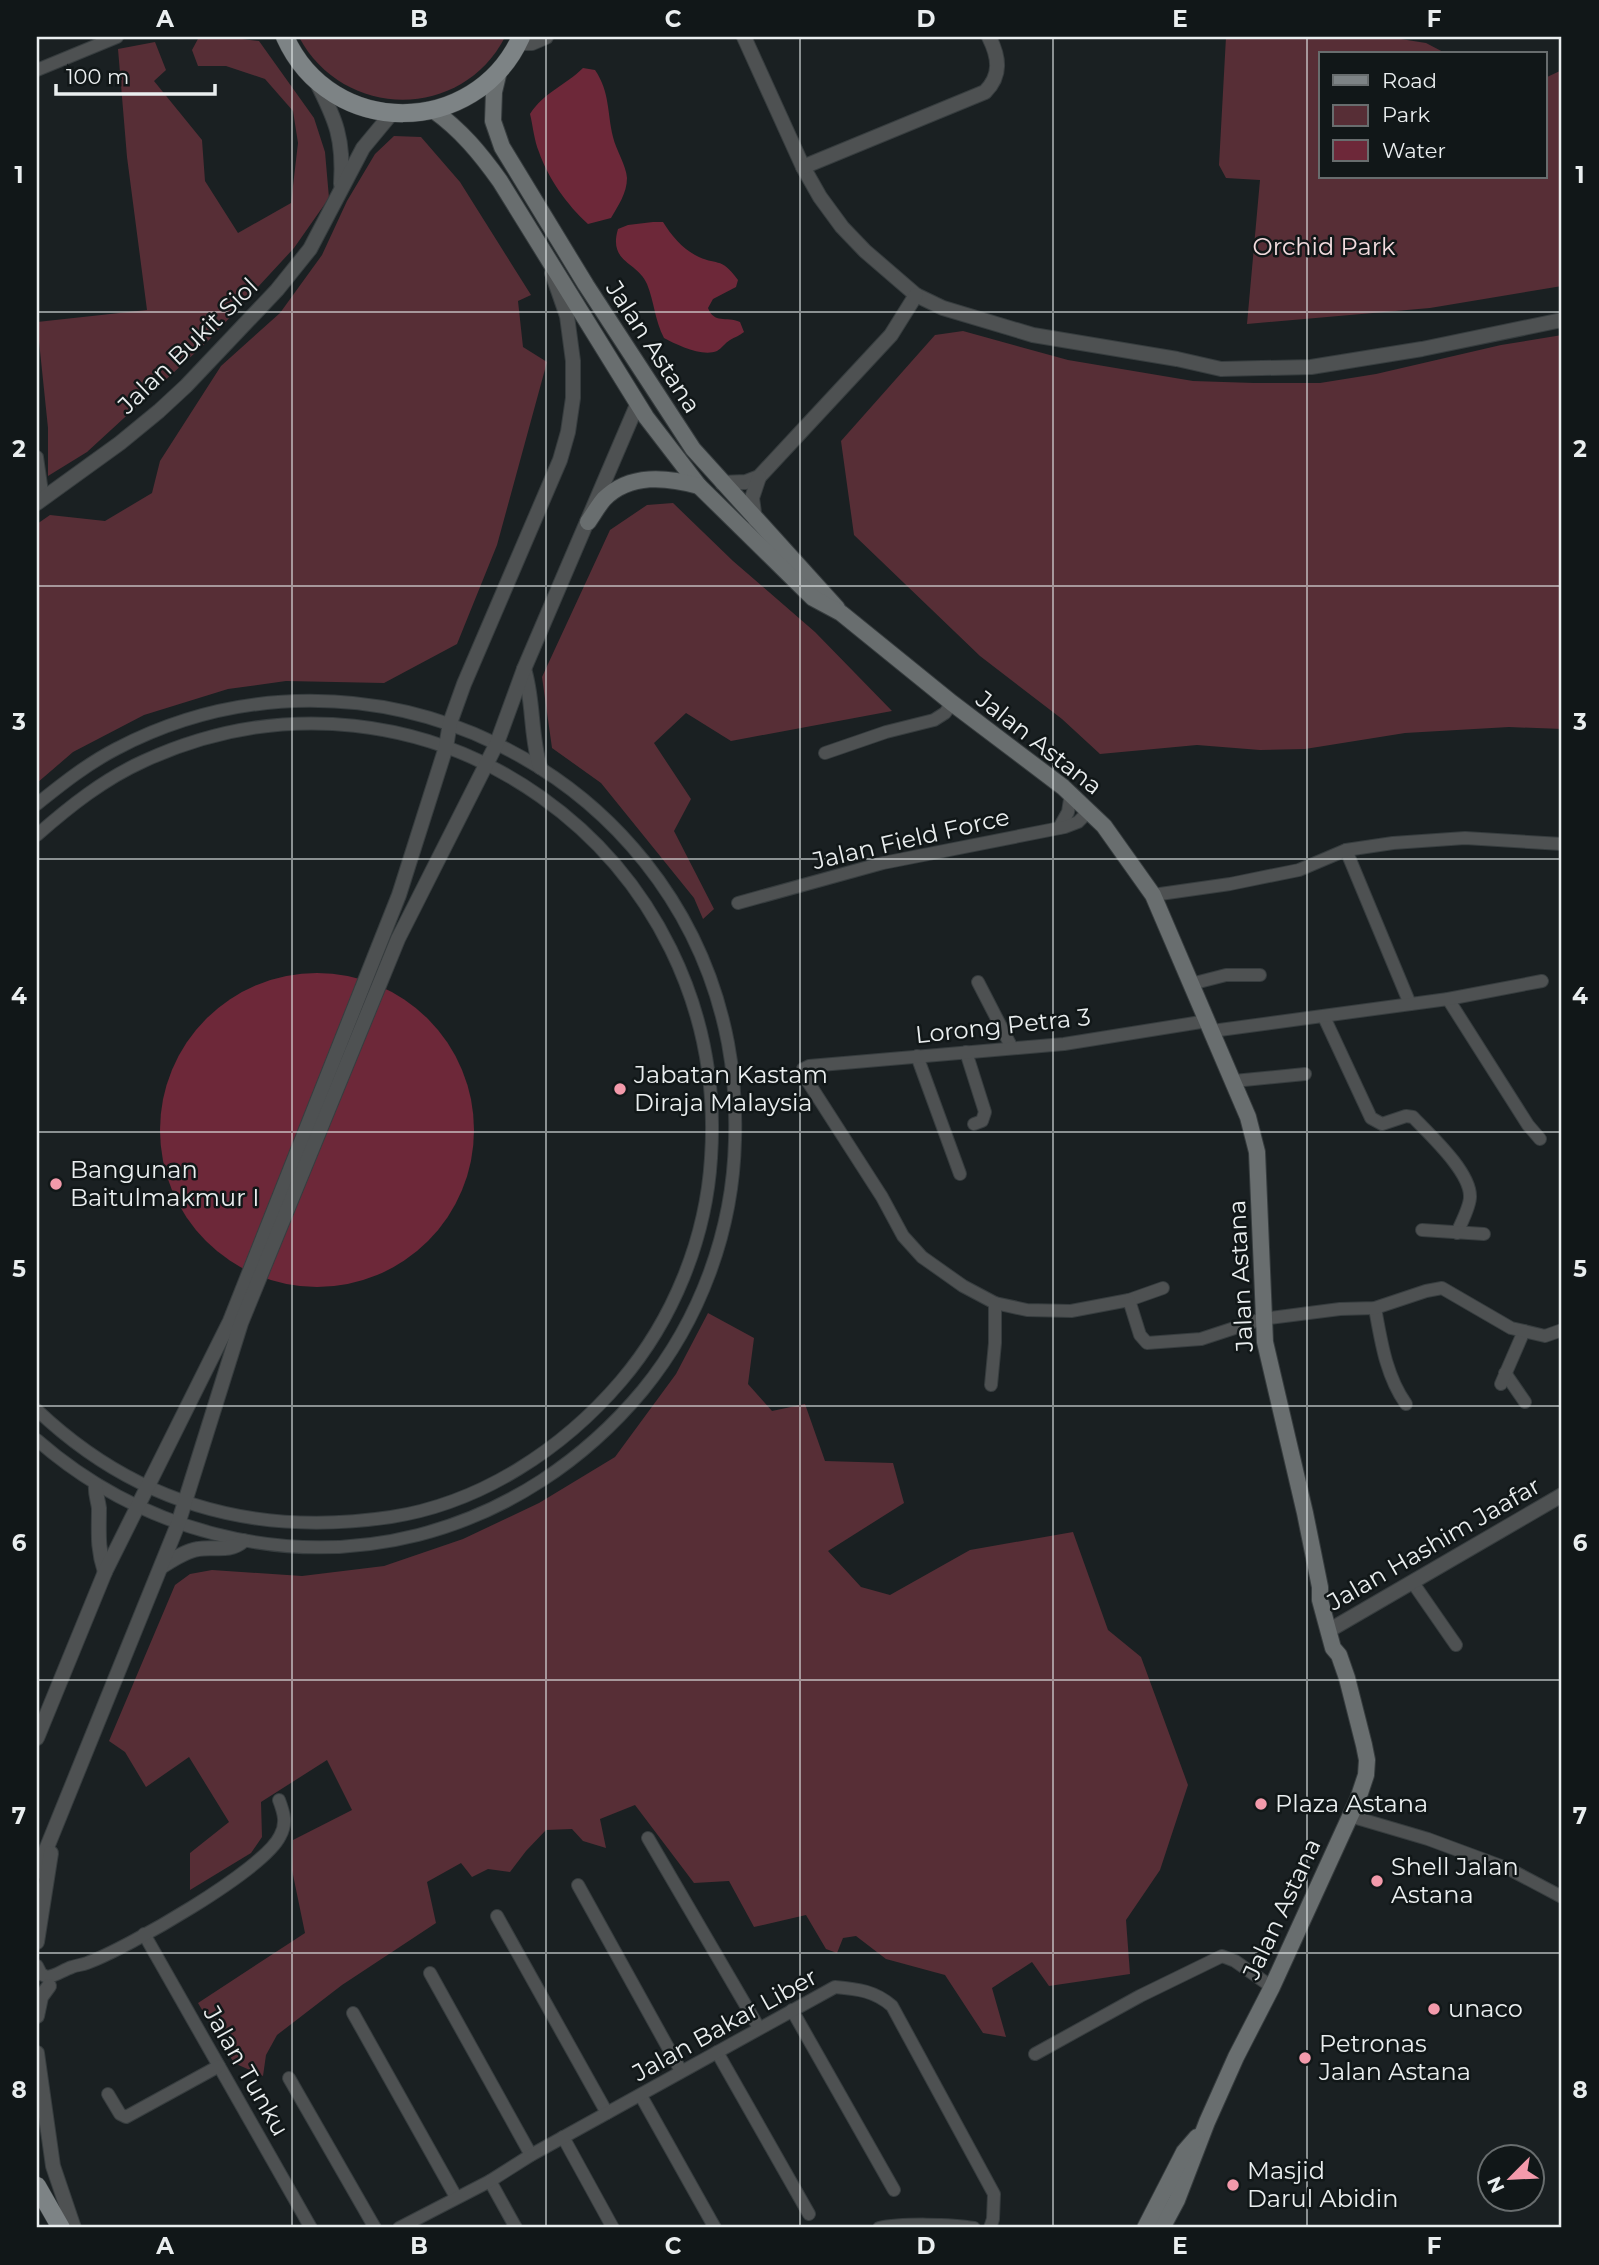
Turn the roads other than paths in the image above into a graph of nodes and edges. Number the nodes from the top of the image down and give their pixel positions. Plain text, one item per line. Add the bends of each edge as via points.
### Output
1 (117, 37) edge
2 (285, 37) edge
3 (546, 37) edge
4 (744, 37) edge
5 (989, 37) edge
6 (519, 40) edge
7 (37, 70) edge
8 (499, 71) junction
9 (314, 78) junction
10 (433, 110) junction
11 (392, 113) junction
12 (803, 167) junction
13 (340, 193) junction
14 (546, 259) junction
15 (586, 285) junction
16 (916, 295) junction
17 (1562, 320) edge
18 (637, 405) junction
19 (37, 457) edge
20 (758, 477) junction
21 (722, 483) junction
22 (699, 486) junction
23 (40, 501) edge
24 (756, 520) junction
25 (588, 522) junction
26 (841, 613) junction
27 (524, 669) junction
28 (952, 703) junction
29 (450, 723) junction
30 (497, 743) junction
31 (446, 747) junction
32 (825, 754) dead end
33 (486, 763) junction
34 (540, 766) junction
35 (1071, 793) junction
36 (37, 804) edge
37 (1089, 811) junction
38 (1059, 828) junction
39 (37, 835) edge
40 (1562, 845) edge
41 (1346, 849) junction
42 (1153, 895) junction
43 (738, 903) dead end
44 (1260, 975) dead end
45 (1542, 981) dead end
46 (978, 982) dead end
47 (1191, 984) junction
48 (1448, 999) junction
49 (1410, 1004) junction
50 (1324, 1017) junction
51 (1209, 1026) junction
52 (1012, 1048) junction
53 (966, 1052) junction
54 (917, 1056) junction
55 (1305, 1074) dead end
56 (1234, 1081) junction
57 (974, 1124) dead end
58 (1540, 1139) dead end
59 (960, 1174) dead end
60 (1422, 1230) dead end
61 (1457, 1233) junction
62 (1483, 1234) dead end
63 (1163, 1288) dead end
64 (1129, 1300) junction
65 (995, 1303) junction
66 (1375, 1308) junction
67 (1262, 1319) junction
68 (235, 1322) junction
69 (1562, 1330) edge
70 (1524, 1331) junction
71 (991, 1385) dead end
72 (1525, 1402) dead end
73 (1406, 1404) dead end
74 (37, 1410) edge
75 (37, 1440) edge
76 (96, 1485) junction
77 (147, 1487) junction
78 (1562, 1495) edge
79 (184, 1502) junction
80 (138, 1507) junction
81 (178, 1524) junction
82 (243, 1541) junction
83 (161, 1567) junction
84 (105, 1572) junction
85 (1413, 1583) junction
86 (1331, 1630) junction
87 (1456, 1645) dead end
88 (37, 1738) edge
89 (279, 1800) dead end
90 (1350, 1816) junction
91 (54, 1834) junction
92 (648, 1838) dead end
93 (37, 1872) edge
94 (578, 1885) dead end
95 (1562, 1897) edge
96 (497, 1916) dead end
97 (144, 1934) junction
98 (37, 1941) edge
99 (88, 1963) junction
100 (37, 1966) edge
101 (430, 1973) dead end
102 (1272, 1987) junction
103 (43, 1988) edge
104 (792, 2010) junction
105 (353, 2013) dead end
106 (37, 2016) edge
107 (759, 2028) junction
108 (717, 2052) junction
109 (37, 2053) edge
110 (1035, 2054) dead end
111 (219, 2066) junction
112 (681, 2071) junction
113 (289, 2078) dead end
114 (108, 2094) dead end
115 (641, 2096) junction
116 (607, 2113) junction
117 (1203, 2133) junction
118 (563, 2137) junction
119 (531, 2155) junction
120 (490, 2181) junction
121 (37, 2186) edge
122 (894, 2190) dead end
123 (456, 2197) junction
124 (808, 2214) dead end
125 (415, 2225) edge
126 (965, 2227) edge
127 (61, 2228) edge
128 (74, 2228) edge
129 (311, 2228) edge
130 (375, 2228) edge
131 (399, 2228) edge
132 (516, 2228) edge
133 (613, 2228) edge
134 (715, 2228) edge
135 (879, 2228) edge
136 (990, 2228) edge
137 (1145, 2228) edge
138 (1162, 2228) edge

1 - 7 street
2 - 9 main road
3 - 6 street via 532,43
4 - 12 street
5 - 12 street via 998,60 993,84 985,92
6 - 8 main road
8 - 10 main road via 465,98
8 - 15 main road, Jalan Astana via 494,121 502,147
9 - 11 main road via 350,102
9 - 13 street via 338,126
10 - 11 main road
10 - 14 main road, Jalan Astana via 477,149
11 - 13 street, Jalan Bukit Siol via 363,148
12 - 16 street via 842,227
13 - 23 street, Jalan Bukit Siol via 310,249 186,386 120,443
14 - 18 main road, Jalan Astana
14 - 29 street via 571,340 573,398 568,432
15 - 18 main road via 636,373 642,395
15 - 21 main road, Jalan Astana via 674,421
16 - 17 street via 1033,335 1221,369 1311,367
16 - 20 street via 891,335
18 - 22 main road, Jalan Astana
18 - 25 street
19 - 23 street
20 - 21 street
20 - 24 street via 752,498
21 - 24 main road, Jalan Astana
22 - 25 main road via 643,479 614,492
22 - 26 main road, Jalan Astana via 813,598
24 - 26 main road, Jalan Astana
25 - 27 street
26 - 28 main road, Jalan Astana
27 - 30 street
27 - 34 street
28 - 32 street via 934,720
28 - 35 main road, Jalan Astana
29 - 30 street
29 - 31 street
29 - 36 street via 352,702 262,703 218,710 166,726 116,749
30 - 33 street
30 - 34 street
31 - 33 street
31 - 39 street via 404,734 338,725 271,725 227,733 142,762 103,783
31 - 68 street via 399,895
33 - 68 street via 398,939
33 - 79 street via 548,800 602,848 665,934 692,998 709,1066 713,1136 699,1233 679,1287 652,1339 604,1401 545,1452 477,1490 403,1515 348,1523 293,1524 238,1517
34 - 82 street via 576,792 638,853 687,926 712,983 728,1042 736,1103 730,1202 710,1273 656,1374 583,1452 539,1483 455,1523 382,1542 336,1547
35 - 37 main road, Jalan Astana
35 - 38 street via 1068,813
37 - 38 street, Jalan Field Force via 1078,822
37 - 42 main road, Jalan Astana
38 - 43 street, Jalan Field Force via 883,863
40 - 41 street via 1465,838
41 - 42 street via 1299,870
41 - 49 street
42 - 47 main road, Jalan Astana
44 - 47 street via 1226,975
45 - 48 street, Lorong Petra 3
46 - 52 street
47 - 51 main road, Jalan Astana
48 - 49 street, Lorong Petra 3
48 - 58 street
49 - 50 street, Lorong Petra 3
50 - 51 street, Lorong Petra 3
50 - 61 street via 1371,1118 1382,1124 1413,1117 1444,1147 1471,1197
51 - 52 street, Lorong Petra 3
51 - 56 main road, Jalan Astana
52 - 53 street, Lorong Petra 3
53 - 54 street, Lorong Petra 3
53 - 57 street via 985,1112 982,1121
54 - 59 street
54 - 65 street, Lorong Petra 3 via 809,1066 803,1074 903,1237 922,1257
55 - 56 street
56 - 67 main road, Jalan Astana via 1257,1152
60 - 61 street
61 - 62 street
63 - 64 street
64 - 65 street via 1071,1311 1027,1310
64 - 67 street via 1147,1343 1202,1339
65 - 71 street
66 - 67 street
66 - 70 street via 1442,1288
66 - 73 street via 1391,1377
67 - 86 main road, Jalan Astana
68 - 77 street
68 - 79 street
69 - 70 street via 1545,1336
70 - 72 street via 1503,1378
74 - 77 street via 108,1466
75 - 76 street
76 - 80 street
76 - 84 street via 98,1546
77 - 79 street
77 - 80 street
78 - 85 street, Jalan Hashim Jaafar
79 - 81 street
80 - 81 street
80 - 84 street
81 - 82 street
81 - 83 street
82 - 83 street via 227,1549 198,1549
83 - 91 street
84 - 88 street
85 - 86 street, Jalan Hashim Jaafar
85 - 87 street
86 - 90 main road, Jalan Astana via 1367,1760
89 - 97 street via 284,1812 281,1836 265,1856 232,1882
90 - 95 street via 1509,1869
90 - 102 main road, Jalan Astana
91 - 93 street
91 - 98 street
92 - 107 street
94 - 112 street
96 - 116 street
97 - 99 street
97 - 111 street, Jalan Tunku
99 - 100 street via 47,1977
99 - 103 street
101 - 119 street
102 - 110 street via 1222,1956
102 - 117 main road, Jalan Astana
103 - 106 street
104 - 107 street, Jalan Bakar Liber
104 - 122 street
104 - 136 street, Jalan Bakar Liber via 835,1987 879,1995 892,2006 995,2194
105 - 123 street
107 - 108 street, Jalan Bakar Liber
108 - 112 street, Jalan Bakar Liber
108 - 124 street
109 - 128 street via 53,2165
111 - 114 street via 126,2117
111 - 129 street, Jalan Tunku
112 - 115 street, Jalan Bakar Liber
113 - 130 street
115 - 116 street, Jalan Bakar Liber
115 - 134 street
116 - 118 street, Jalan Bakar Liber
117 - 137 main road, Jalan Astana via 1184,2152
117 - 138 main road, Jalan Astana
118 - 119 street, Jalan Bakar Liber
118 - 133 street
119 - 120 street, Jalan Bakar Liber
120 - 123 street, Jalan Bakar Liber
120 - 132 street
121 - 127 main road
123 - 125 street, Jalan Bakar Liber
125 - 131 street, Jalan Bakar Liber
126 - 135 street

